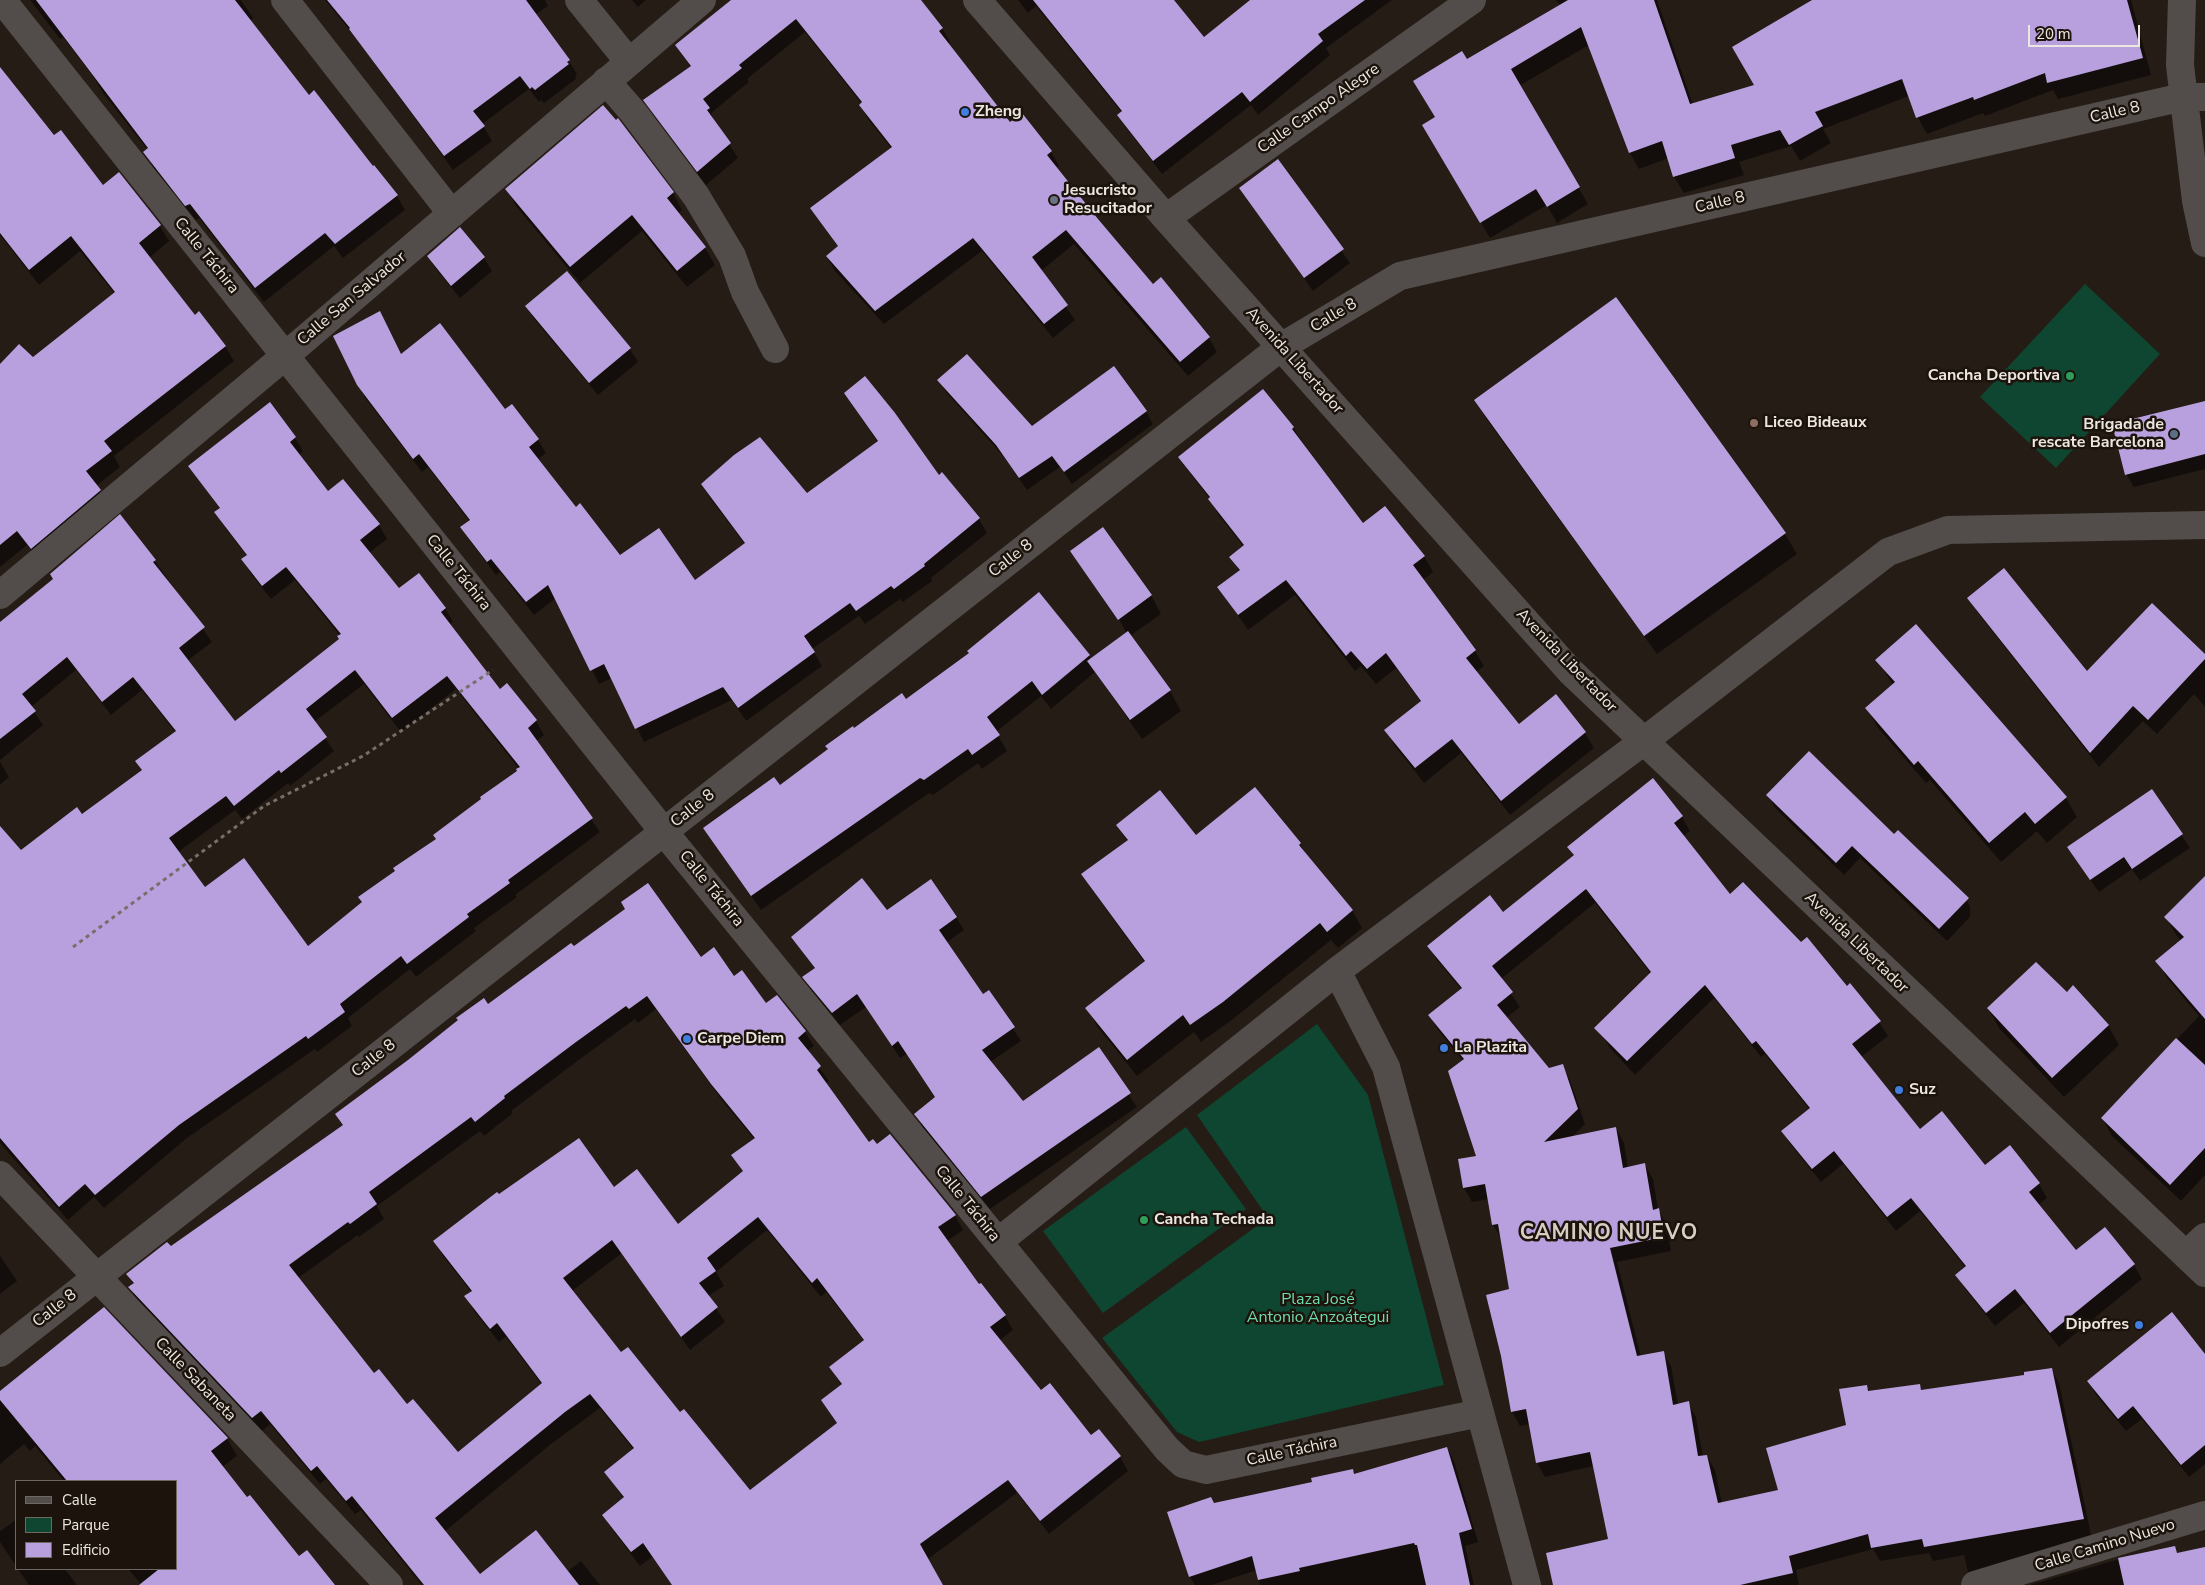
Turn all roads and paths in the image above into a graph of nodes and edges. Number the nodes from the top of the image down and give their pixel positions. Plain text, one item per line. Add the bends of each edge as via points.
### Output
1 (2, 0) edge
2 (285, 0) edge
3 (579, 0) edge
4 (702, 0) edge
5 (978, 0) edge
6 (1472, 0) edge
7 (2182, 0) edge
8 (629, 62) junction
9 (606, 82) junction
10 (2194, 97) edge
11 (452, 214) junction
12 (1166, 218) junction
13 (2205, 243) edge
14 (1281, 347) junction
15 (774, 349) dead end
16 (285, 356) junction
17 (2205, 525) edge
18 (0, 595) edge
19 (520, 651) junction
20 (1644, 741) junction
21 (664, 832) junction
22 (73, 948) dead end
23 (1337, 971) junction
24 (0, 1175) edge
25 (998, 1242) junction
26 (2199, 1255) edge
27 (97, 1277) junction
28 (0, 1353) edge
29 (1480, 1413) junction
30 (2205, 1515) edge
31 (389, 1585) edge
32 (1527, 1585) edge
33 (1975, 1585) edge

1 - 16 street, Calle Táchira
2 - 11 street
3 - 8 street
4 - 8 street, Calle San Salvador
5 - 12 street, Avenida Libertador
6 - 12 street, Calle Campo Alegre
7 - 10 street via 2180,65
8 - 9 street, Calle San Salvador
9 - 11 street, Calle San Salvador
9 - 15 street via 633,112 696,196 732,256 745,292
10 - 13 street via 2196,201
10 - 14 street, Calle 8 via 1400,276
11 - 16 street, Calle San Salvador
12 - 14 street, Avenida Libertador
14 - 20 street, Avenida Libertador via 1570,671
14 - 21 street, Calle 8
16 - 18 street, Calle San Salvador
16 - 19 street, Calle Táchira
17 - 20 street via 1948,530 1888,552
19 - 21 street, Calle Táchira
19 - 22 path via 363,756 264,806
20 - 23 street
20 - 26 street, Avenida Libertador
21 - 25 street, Calle Táchira
21 - 27 street, Calle 8
23 - 25 street
23 - 29 street via 1386,1067
24 - 27 street, Calle Sabaneta
25 - 29 street, Calle Táchira via 1167,1450 1183,1464 1206,1470
27 - 28 street, Calle 8
27 - 31 street, Calle Sabaneta
29 - 32 street
30 - 33 street, Calle Camino Nuevo

